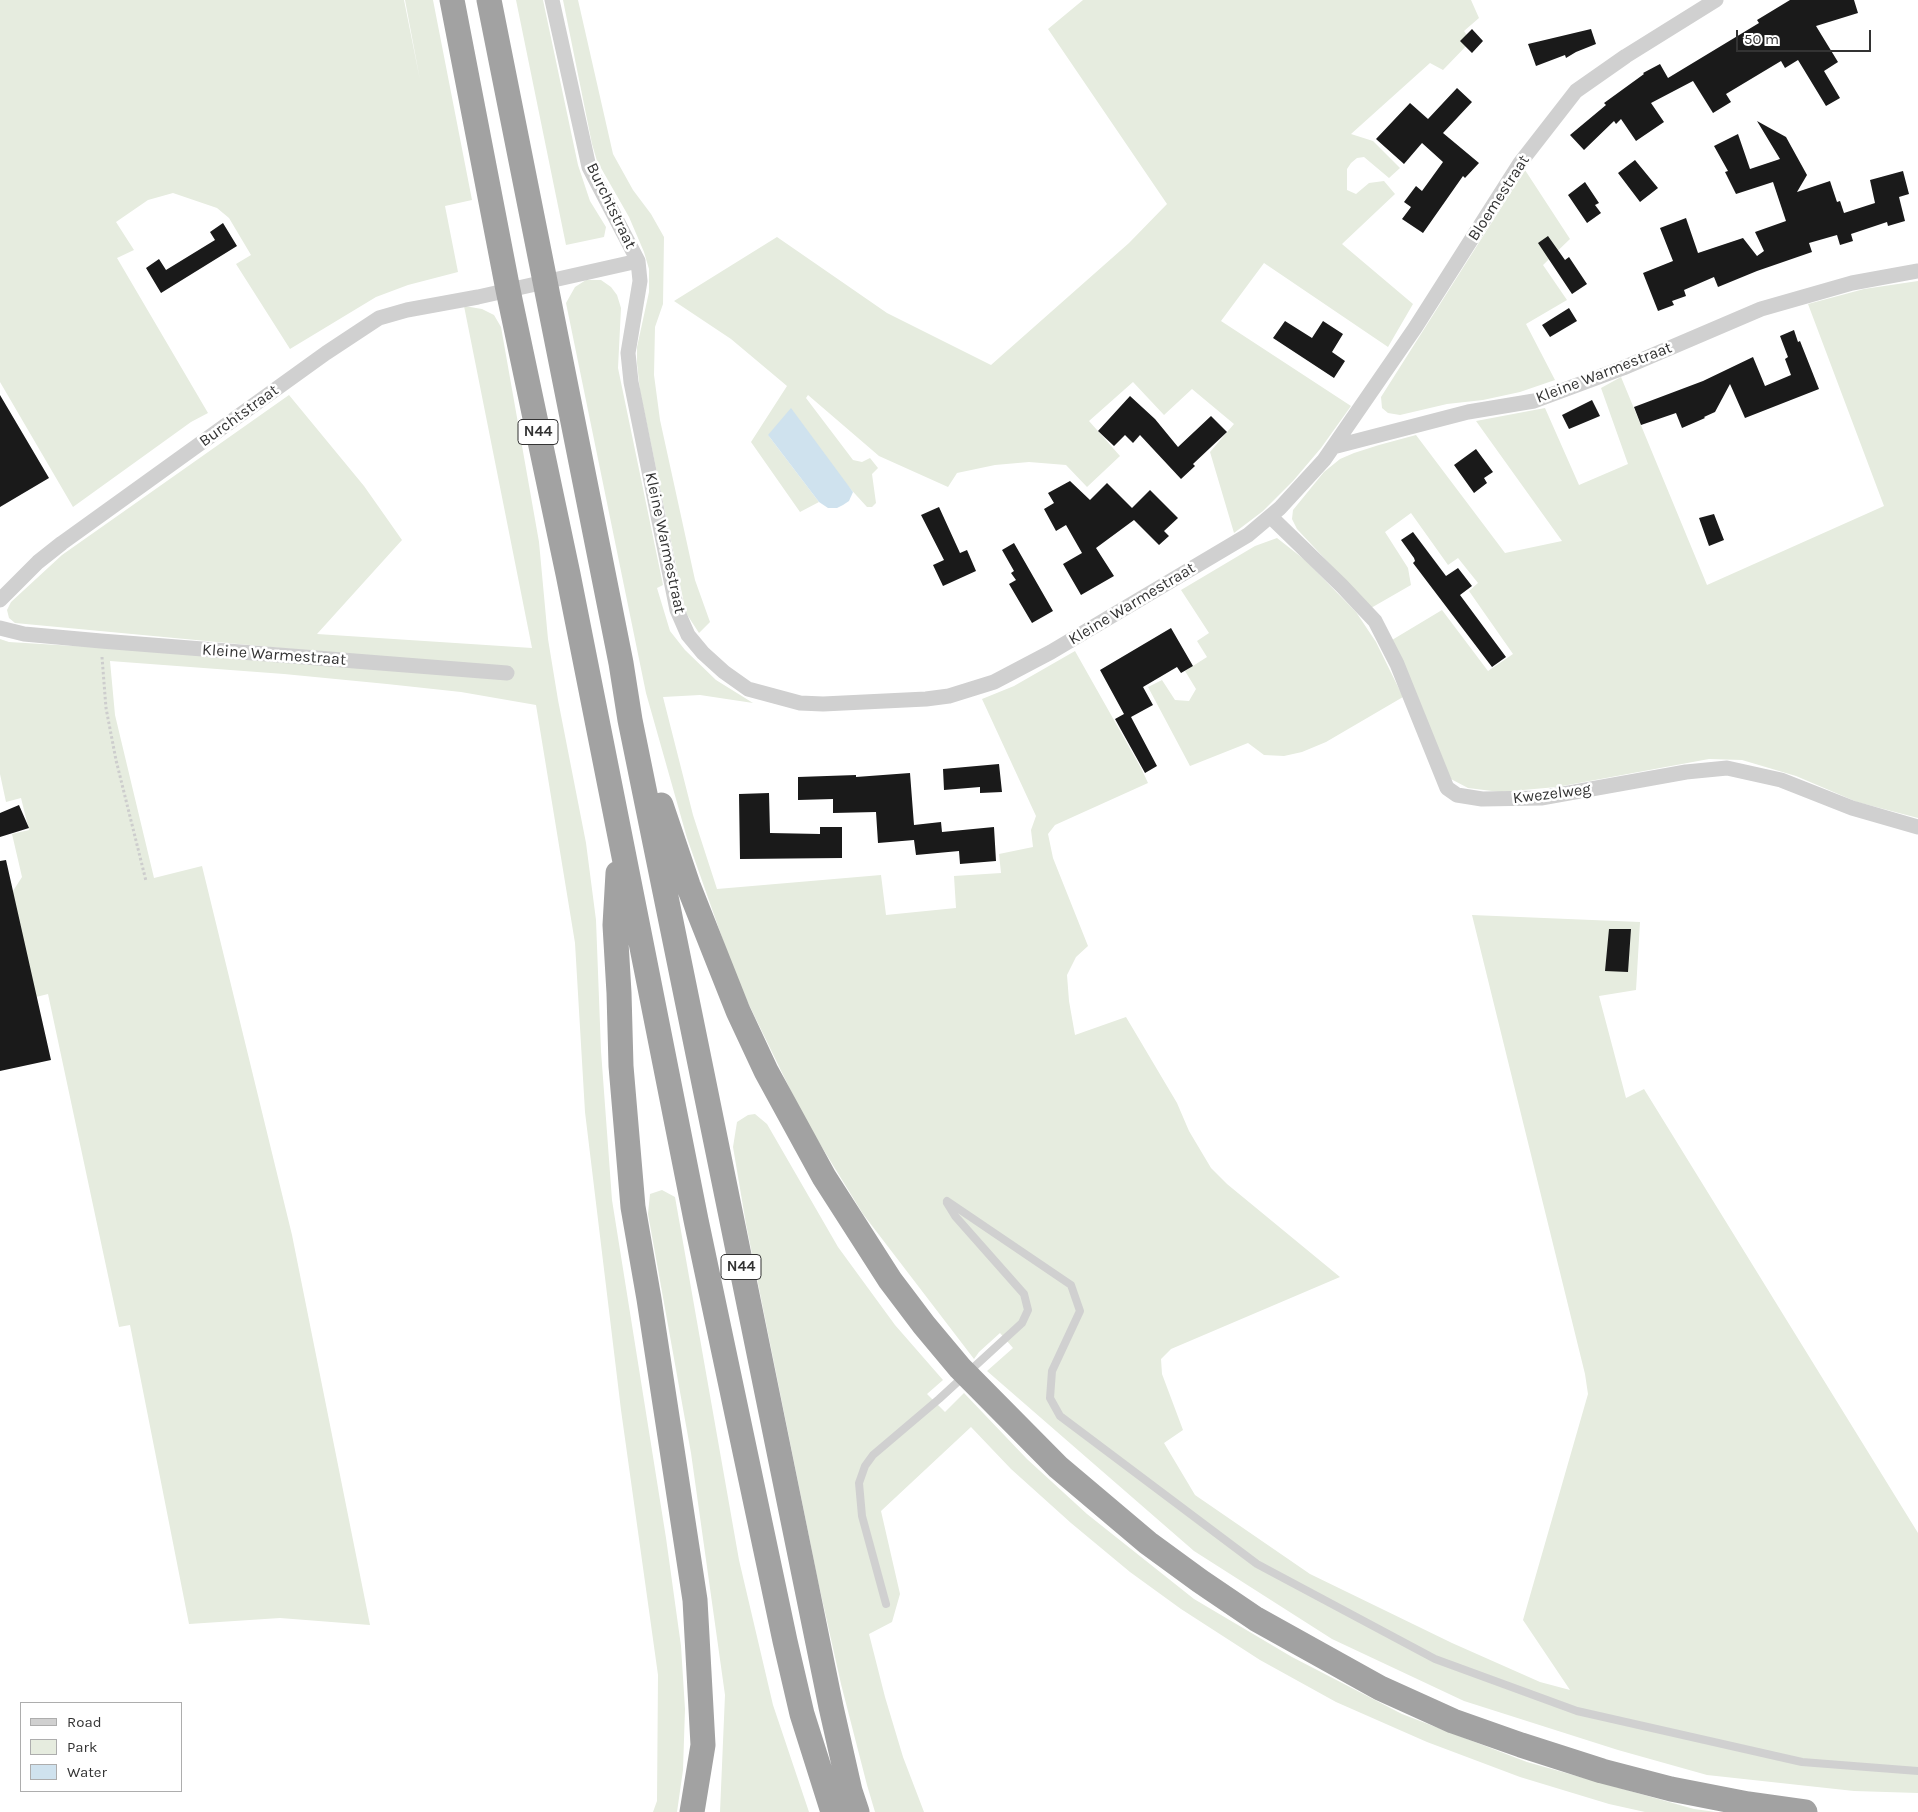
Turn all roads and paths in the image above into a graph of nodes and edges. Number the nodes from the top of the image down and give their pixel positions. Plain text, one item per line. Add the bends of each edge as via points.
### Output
1 (452, 0) edge
2 (489, 0) edge
3 (552, 0) edge
4 (1716, 0) edge
5 (638, 261) junction
6 (1918, 271) edge
7 (546, 281) junction
8 (508, 290) junction
9 (1333, 447) junction
10 (1271, 517) junction
11 (0, 600) edge
12 (0, 628) edge
13 (101, 642) junction
14 (621, 663) junction
15 (507, 673) dead end
16 (1918, 827) edge
17 (620, 838) junction
18 (146, 882) dead end
19 (886, 1604) dead end
20 (1918, 1770) edge
21 (692, 1812) edge
22 (833, 1812) edge
23 (857, 1812) edge
24 (1805, 1812) edge

1 - 8 highway, N44
2 - 7 highway, N44
3 - 5 street, Burchtstraat via 590,167
4 - 9 street, Bloemestraat via 1576,91 1520,163 1415,328
5 - 7 street, Burchtstraat
5 - 10 street, Kleine Warmestraat via 640,281 628,353 631,382 677,610 688,635 704,653 748,689 800,702 823,704 926,699 949,696 994,682 1248,535
6 - 9 street, Kleine Warmestraat via 1852,283 1760,309 1623,368 1534,401 1468,412
7 - 8 street, Burchtstraat
7 - 14 highway, N44
8 - 11 street, Burchtstraat via 406,310 379,318 359,330 62,543
8 - 17 highway, N44
9 - 10 street, Kleine Warmestraat
10 - 16 street, Kwezelweg via 1374,621 1397,664 1447,788 1457,795 1482,800 1540,798 1726,768 1781,780 1852,808
12 - 13 street, Kleine Warmestraat via 24,634
13 - 15 street, Kleine Warmestraat
13 - 18 path via 106,708
14 - 23 highway, N44 via 831,1707
14 - 24 highway via 657,792 688,885 738,1011 794,1124 853,1225 918,1317 960,1368 1058,1467 1148,1543 1200,1581 1256,1619 1380,1688 1453,1721 1602,1771 1671,1789
17 - 21 highway, N44 via 615,925 621,1066 633,1208 696,1609 703,1745
17 - 22 highway via 785,1642 802,1714
19 - 20 lane via 862,1516 859,1483 865,1466 873,1455 1022,1323 1028,1310 1024,1294 955,1216 947,1202 1071,1285 1080,1311 1052,1371 1050,1398 1060,1416 1257,1564 1434,1659 1577,1711 1802,1762

